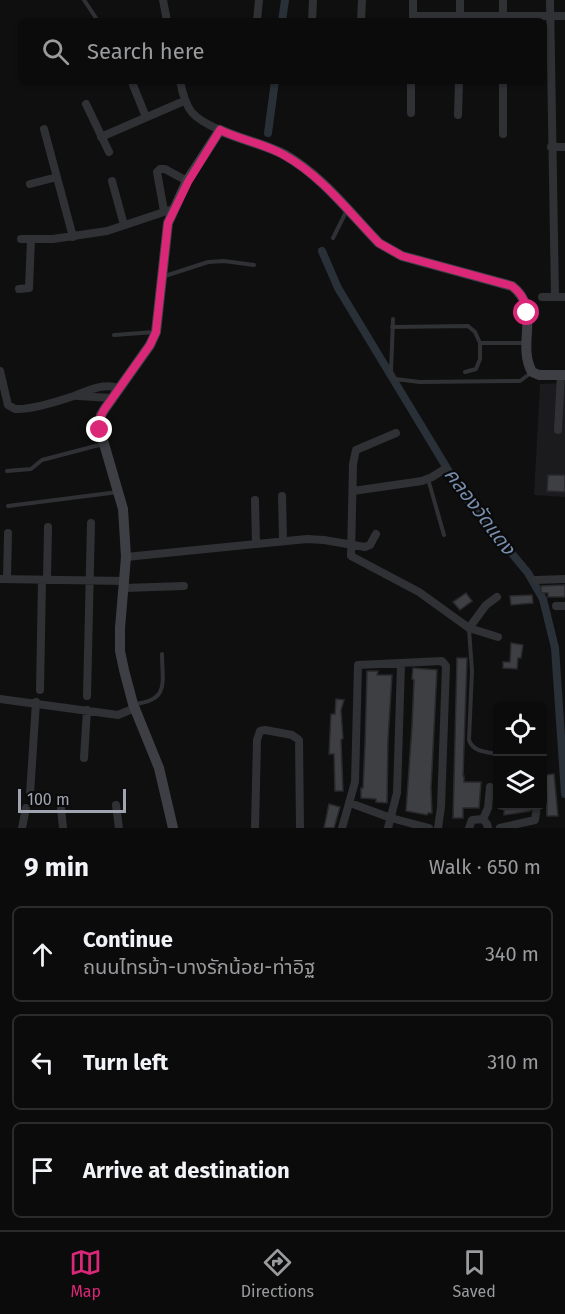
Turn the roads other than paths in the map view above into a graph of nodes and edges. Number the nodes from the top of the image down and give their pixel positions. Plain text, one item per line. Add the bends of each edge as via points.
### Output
1 (84, 0) edge
2 (163, 0) edge
3 (259, 0) edge
4 (313, 0) edge
5 (362, 0) edge
6 (413, 0) edge
7 (460, 0) edge
8 (503, 0) edge
9 (550, 0) edge
10 (550, 16) junction
11 (565, 16) edge
12 (96, 18) edge
13 (166, 18) edge
14 (256, 18) edge
15 (312, 18) edge
16 (361, 18) edge
17 (413, 18) edge
18 (460, 18) edge
19 (503, 18) edge
20 (519, 18) edge
21 (133, 84) dead end
22 (181, 84) edge
23 (411, 84) edge
24 (459, 84) edge
25 (503, 84) edge
26 (184, 101) junction
27 (86, 104) dead end
28 (411, 113) dead end
29 (458, 115) dead end
30 (146, 117) junction
31 (44, 129) dead end
32 (220, 130) junction
33 (502, 134) dead end
34 (101, 137) junction
35 (551, 147) junction
36 (565, 147) edge
37 (108, 152) dead end
38 (57, 177) junction
39 (112, 182) dead end
40 (188, 182) junction
41 (30, 184) dead end
42 (348, 209) junction
43 (169, 210) junction
44 (124, 225) junction
45 (73, 237) junction
46 (333, 237) dead end
47 (21, 239) dead end
48 (30, 239) junction
49 (254, 265) dead end
50 (161, 277) junction
51 (19, 289) dead end
52 (542, 297) dead end
53 (555, 297) junction
54 (565, 297) edge
55 (393, 319) dead end
56 (392, 327) junction
57 (156, 332) junction
58 (114, 335) dead end
59 (480, 343) junction
60 (526, 343) junction
61 (0, 371) edge
62 (465, 372) dead end
63 (532, 372) junction
64 (563, 375) edge
65 (119, 388) junction
66 (73, 396) junction
67 (112, 398) junction
68 (558, 430) dead end
69 (396, 433) dead end
70 (104, 444) junction
71 (445, 469) dead end
72 (7, 471) dead end
73 (428, 479) junction
74 (353, 491) junction
75 (119, 492) junction
76 (282, 495) dead end
77 (255, 500) dead end
78 (8, 506) dead end
79 (91, 523) dead end
80 (48, 527) dead end
81 (8, 533) dead end
82 (376, 534) dead end
83 (444, 535) dead end
84 (284, 540) junction
85 (256, 544) junction
86 (351, 546) junction
87 (126, 557) junction
88 (4, 579) edge
89 (565, 579) edge
90 (45, 580) junction
91 (535, 580) dead end
92 (90, 581) junction
93 (124, 585) junction
94 (184, 586) dead end
95 (497, 597) dead end
96 (556, 606) dead end
97 (565, 606) edge
98 (470, 628) junction
99 (498, 637) dead end
100 (162, 654) dead end
101 (401, 664) junction
102 (40, 690) dead end
103 (87, 696) dead end
104 (0, 699) edge
105 (36, 702) junction
106 (134, 706) junction
107 (87, 710) junction
108 (493, 753) edge
109 (84, 758) dead end
110 (490, 787) dead end
111 (30, 794) dead end
112 (350, 803) junction
113 (116, 805) dead end
114 (26, 808) dead end
115 (61, 809) dead end
116 (536, 810) edge
117 (391, 818) junction
118 (483, 819) junction
119 (22, 828) edge
120 (63, 828) edge
121 (119, 828) edge
122 (173, 828) edge
123 (255, 828) edge
124 (300, 828) edge
125 (342, 828) edge
126 (388, 828) edge
127 (428, 828) edge
128 (438, 828) edge
129 (469, 828) edge
130 (488, 828) edge
131 (500, 828) edge

1 - 12 lane
2 - 13 street
3 - 14 street
4 - 15 street
5 - 16 street
6 - 17 street
7 - 18 street
8 - 19 street
9 - 10 street
10 - 11 street
10 - 20 street
10 - 35 street
21 - 30 street
22 - 26 street
23 - 28 street
24 - 29 street
25 - 33 street
26 - 30 street
26 - 32 street via 194,117
27 - 34 street
30 - 34 street
31 - 38 street
32 - 40 street
32 - 42 street via 284,154
34 - 37 street
35 - 36 street
35 - 53 street
38 - 41 street
38 - 45 street
39 - 44 street
40 - 43 street
40 - 43 street via 165,169 157,172
42 - 46 lane
42 - 60 street via 389,249 512,286 520,292 526,301
43 - 44 street
43 - 50 street
44 - 45 street
45 - 48 street
47 - 48 street
48 - 51 street via 29,288
49 - 50 lane via 208,262
50 - 57 street
52 - 53 street
53 - 54 street
55 - 56 lane
56 - 59 lane via 468,326
56 - 63 lane via 391,372 395,379 520,381
57 - 58 lane
57 - 65 street
59 - 60 lane
59 - 62 lane via 476,369
60 - 63 street via 526,358
61 - 66 street via 8,405 15,409
63 - 64 street
64 - 68 street
65 - 66 street via 110,385
65 - 67 street
66 - 67 street
67 - 70 street via 101,416
69 - 74 street via 356,450
70 - 72 lane via 42,460 31,469
70 - 75 street
71 - 73 street
73 - 74 street
73 - 83 lane
74 - 86 street
75 - 78 lane
75 - 87 street
76 - 84 street
77 - 85 street
79 - 92 street
80 - 90 street
81 - 88 street
82 - 86 street via 369,546
84 - 85 street
84 - 86 street via 324,540
85 - 87 street
86 - 98 street via 351,556 419,591
87 - 93 street
88 - 90 street
89 - 91 street
90 - 92 street
90 - 102 street
92 - 93 street
92 - 103 street
93 - 94 street
93 - 106 street via 120,651
95 - 98 street via 486,605
96 - 97 street
98 - 99 street
98 - 108 lane via 469,740 477,750
100 - 106 lane via 162,691 158,698
101 - 112 street via 358,665 355,782
101 - 117 street via 397,794
101 - 128 street via 442,661 446,666
104 - 105 street
105 - 107 street
105 - 111 street
106 - 107 street via 121,715
106 - 122 street via 159,768
107 - 109 street
110 - 118 street
112 - 117 street
112 - 125 street
113 - 121 street
114 - 119 street
115 - 120 street
116 - 131 street via 535,820
117 - 126 street
117 - 127 street
118 - 129 street via 472,820
118 - 130 street
123 - 124 street via 257,740 260,731 265,730 299,740

